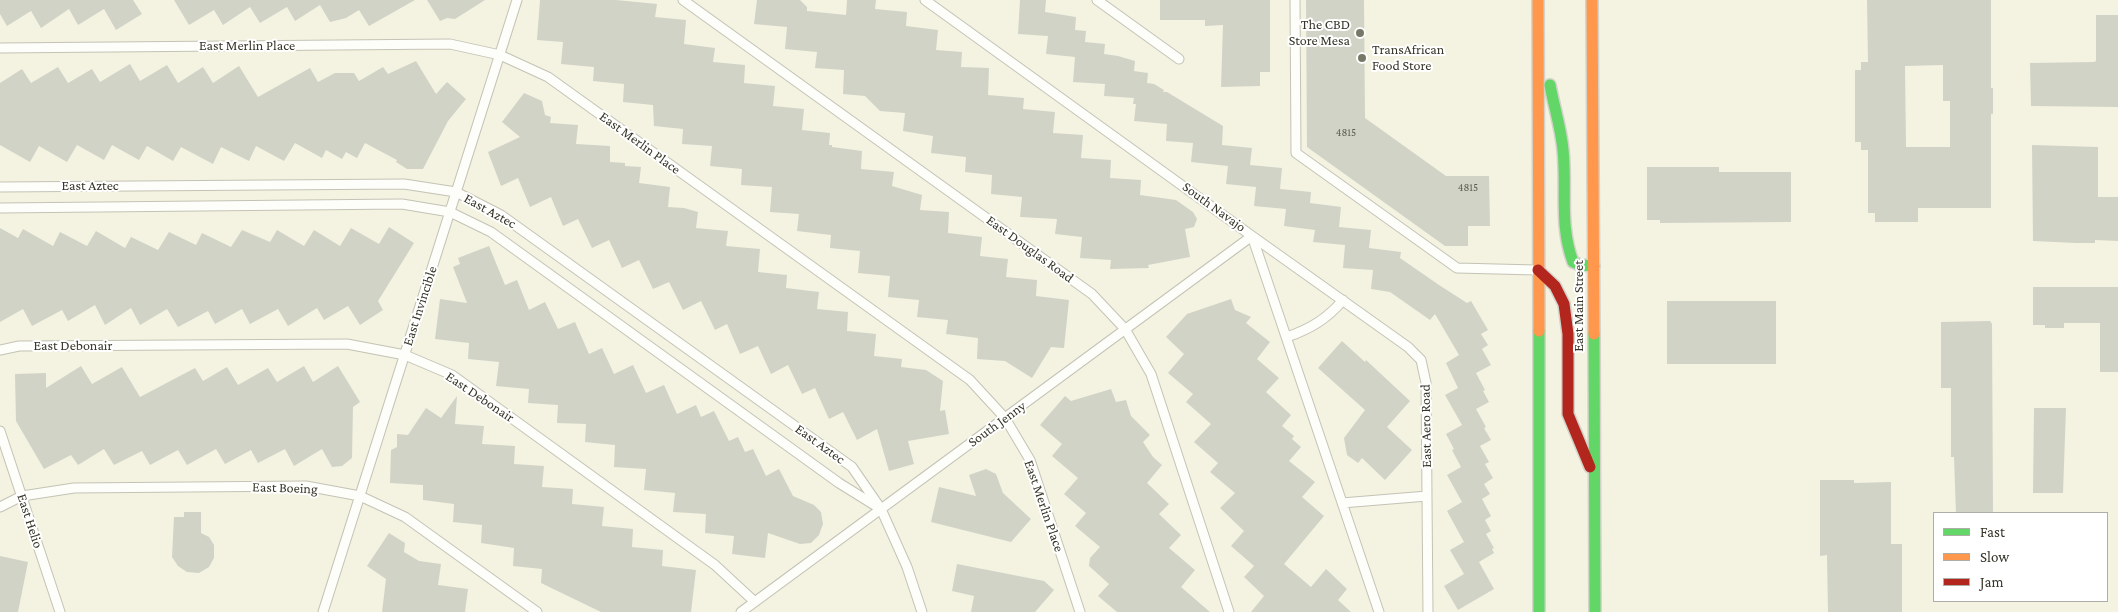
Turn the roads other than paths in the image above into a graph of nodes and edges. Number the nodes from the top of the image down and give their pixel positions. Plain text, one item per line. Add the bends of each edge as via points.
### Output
1 (517, 0) edge
2 (684, 0) edge
3 (925, 0) edge
4 (1097, 0) edge
5 (1295, 0) edge
6 (1538, 0) edge
7 (1592, 0) edge
8 (1538, 28) junction
9 (0, 48) edge
10 (500, 55) junction
11 (1179, 58) dead end
12 (0, 187) edge
13 (456, 192) junction
14 (0, 208) edge
15 (450, 212) junction
16 (1252, 236) junction
17 (1594, 266) junction
18 (1538, 270) junction
19 (1343, 300) junction
20 (1125, 329) junction
21 (1287, 337) junction
22 (0, 350) edge
23 (405, 354) junction
24 (1005, 418) junction
25 (0, 431) edge
26 (1595, 477) junction
27 (22, 496) junction
28 (360, 496) junction
29 (1427, 496) junction
30 (1342, 502) junction
31 (0, 507) edge
32 (881, 509) junction
33 (755, 602) junction
34 (60, 612) edge
35 (323, 612) edge
36 (537, 612) edge
37 (742, 612) edge
38 (922, 612) edge
39 (1080, 612) edge
40 (1229, 612) edge
41 (1379, 612) edge
42 (1428, 612) edge
43 (1539, 612) edge
44 (1595, 612) edge

1 - 10 lane, East Invincible
2 - 20 lane, East Douglas Road via 1092,294
3 - 16 lane, South Navajo
4 - 11 lane
5 - 18 lane via 1296,152 1458,268
6 - 8 main road
7 - 17 main road, East Main Street
8 - 17 main road via 1563,150 1567,249 1573,262
8 - 18 main road
9 - 10 lane, East Merlin Place via 450,44
10 - 13 lane, East Invincible
10 - 24 lane, East Merlin Place via 548,77 970,380
12 - 13 lane, East Aztec via 404,184
13 - 15 lane, East Invincible
13 - 32 lane, East Aztec via 501,214 852,467
14 - 15 lane, East Aztec via 402,204
15 - 23 lane, East Invincible
15 - 32 lane, East Aztec via 491,232 839,483
16 - 19 lane, East Aero Road
16 - 20 lane, South Jenny
16 - 21 lane, South Navajo
17 - 26 main road, East Main Street
18 - 26 main road via 1552,282 1564,302 1568,415
18 - 43 main road
19 - 21 lane via 1320,323
19 - 29 lane, East Aero Road via 1408,346 1421,360 1426,383
20 - 24 lane, South Jenny
20 - 40 lane, East Douglas Road via 1151,374
21 - 30 lane, South Navajo
22 - 23 lane, East Debonair via 18,346 348,344
23 - 28 lane, East Invincible
23 - 33 lane, East Debonair via 452,375 715,565
24 - 32 lane, South Jenny
24 - 39 lane, East Merlin Place via 1030,460
25 - 27 lane, East Helio
26 - 44 main road, East Main Street
27 - 28 lane, East Boeing via 74,488 306,486
27 - 31 lane, East Boeing
27 - 34 lane, East Helio
28 - 35 lane, East Invincible
28 - 36 lane, East Boeing via 405,517
29 - 30 lane
29 - 42 lane, East Aero Road
30 - 41 lane, South Navajo
32 - 33 lane, South Jenny
32 - 38 lane, East Aztec via 908,567
33 - 37 lane, South Jenny

